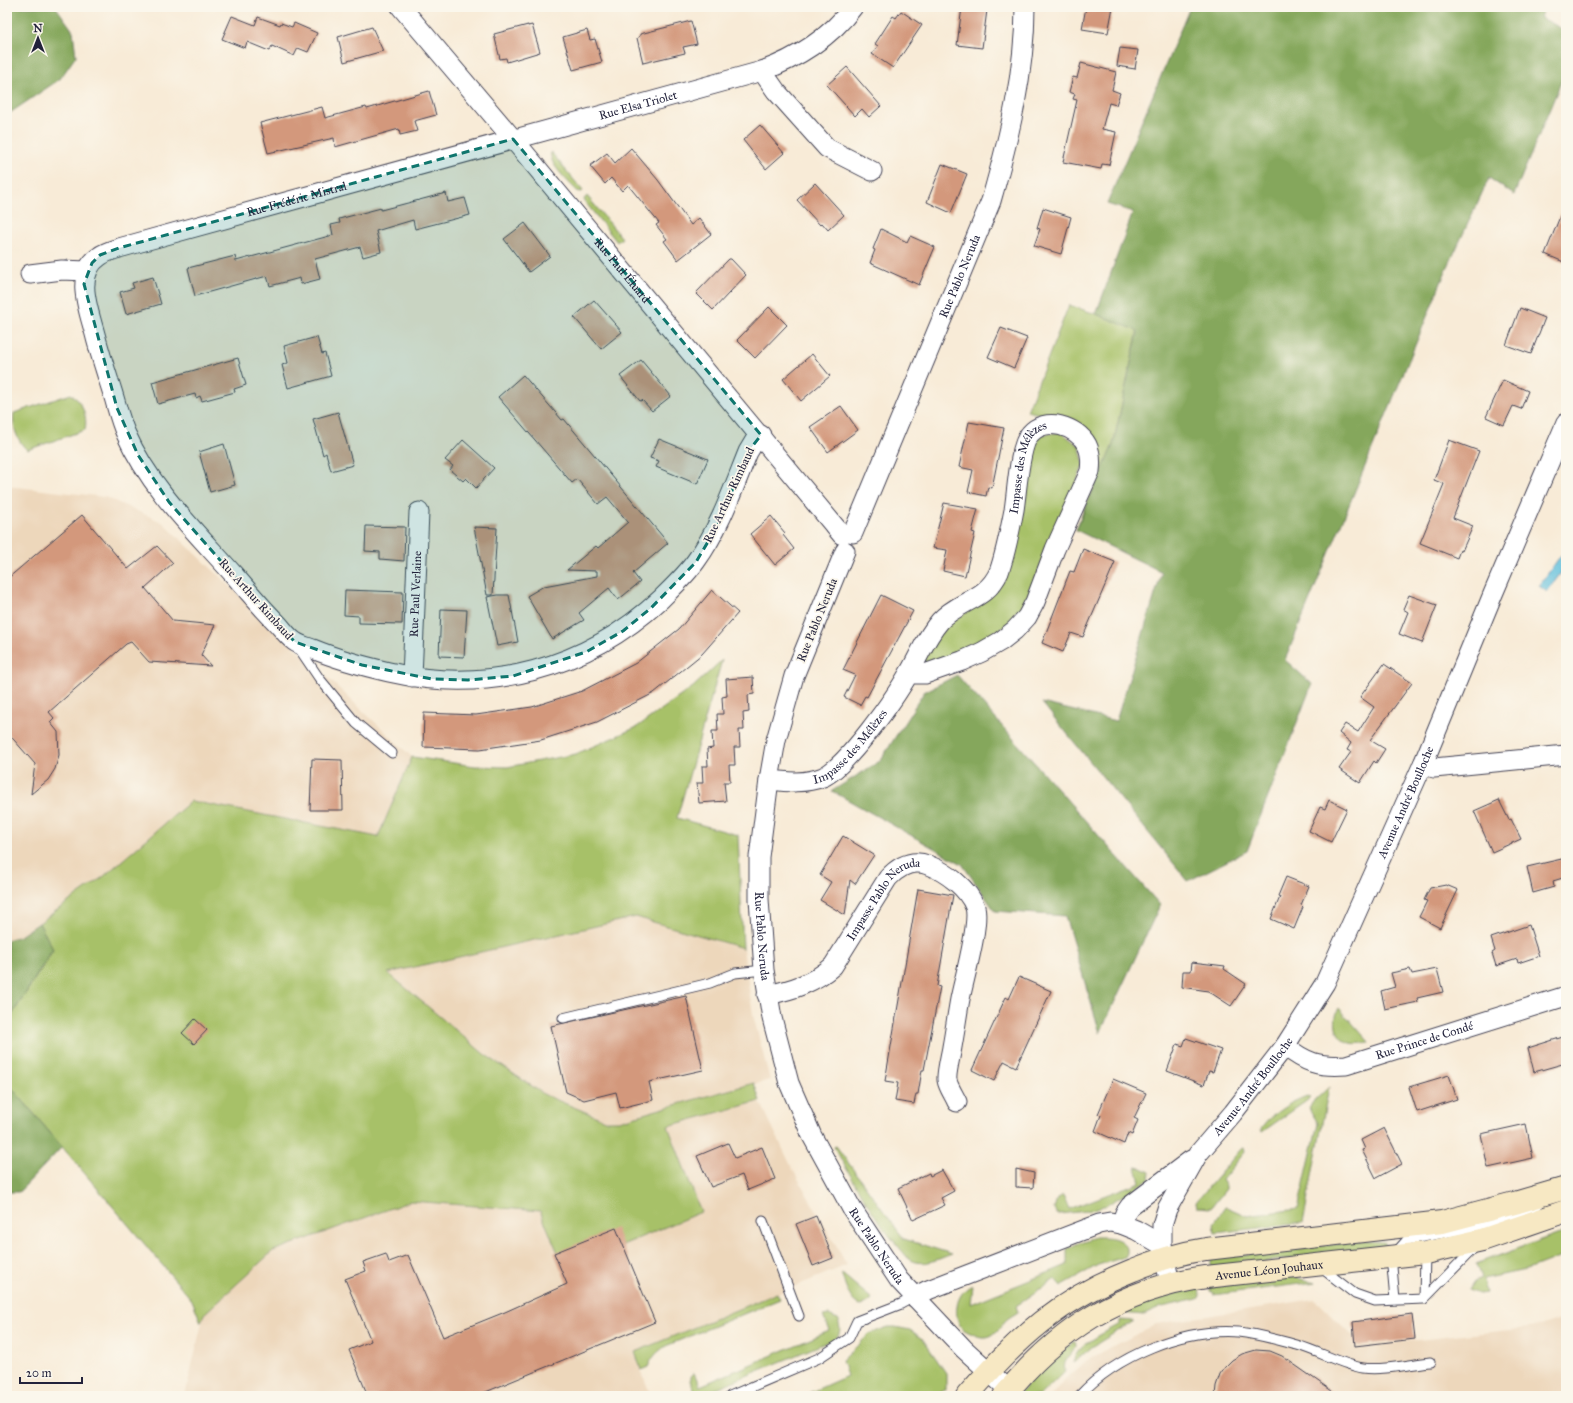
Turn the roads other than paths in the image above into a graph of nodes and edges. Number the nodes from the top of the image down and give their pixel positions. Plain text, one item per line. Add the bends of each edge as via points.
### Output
1 (401, 7) edge
2 (852, 7) edge
3 (1025, 7) edge
4 (762, 71) junction
5 (513, 139) junction
6 (872, 171) dead end
7 (87, 271) junction
8 (30, 274) dead end
9 (1566, 422) edge
10 (761, 435) junction
11 (419, 512) dead end
12 (847, 540) junction
13 (295, 642) junction
14 (909, 674) junction
15 (412, 677) junction
16 (392, 753) dead end
17 (1566, 755) edge
18 (1423, 764) junction
19 (769, 780) junction
20 (764, 970) junction
21 (767, 995) junction
22 (1566, 996) edge
23 (563, 1018) dead end
24 (1285, 1046) junction
25 (957, 1102) dead end
26 (1198, 1154) junction
27 (1561, 1189) edge
28 (1566, 1211) edge
29 (763, 1221) dead end
30 (1121, 1224) junction
31 (1482, 1240) junction
32 (1164, 1252) junction
33 (1425, 1254) junction
34 (1392, 1257) junction
35 (1318, 1265) junction
36 (1170, 1284) junction
37 (914, 1297) junction
38 (1424, 1299) junction
39 (1394, 1300) junction
40 (799, 1316) dead end
41 (1430, 1362) dead end
42 (989, 1371) junction
43 (1007, 1393) edge
44 (730, 1396) edge
45 (967, 1396) edge
46 (1079, 1396) edge

1 - 5 street, Rue Paul Éluard
2 - 4 street, Rue Elsa Triolet via 821,39 789,59
3 - 12 street, Rue Pablo Neruda via 1014,106 991,201
4 - 5 street, Rue Elsa Triolet
4 - 6 street via 776,92 827,148
5 - 7 street, Rue Frédéric Mistral via 119,248 100,256
5 - 10 street, Rue Paul Éluard
7 - 8 street via 62,270
7 - 13 street, Rue Arthur Rimbaud via 85,293 98,346 126,434 169,502
9 - 18 street, Avenue André Boulloche
10 - 12 street, Rue Paul Éluard
10 - 15 street, Rue Arthur Rimbaud via 748,452 718,525 696,562 651,608 623,631 567,660 513,676 468,680
11 - 15 street, Rue Paul Verlaine
12 - 19 street, Rue Pablo Neruda via 794,676 776,740
13 - 15 street, Rue Arthur Rimbaud via 325,654
13 - 16 lane via 319,678 356,723
14 - 14 street, Impasse des Mélèzes via 925,674 982,652 1001,641 1027,617 1090,472 1087,445 1072,430 1057,425 1046,425 1036,428 1029,434 1023,447 1005,552 995,579 990,588 940,620
14 - 19 street, Impasse des Mélèzes via 888,706 842,763 824,776 811,781
17 - 18 street via 1434,768
18 - 24 street, Avenue André Boulloche via 1328,976
19 - 20 street, Rue Pablo Neruda via 759,857
20 - 21 street, Rue Pablo Neruda
20 - 23 lane via 735,973 710,983
21 - 25 street, Impasse Pablo Neruda via 793,990 824,974 833,966 896,869 905,864 925,864 938,870 953,879 966,892 975,906 977,920 960,999 947,1080
21 - 37 street, Rue Pablo Neruda via 789,1083 812,1136 852,1209 899,1280
22 - 24 street, Rue Prince de Condé via 1346,1065 1313,1063
24 - 26 street, Avenue André Boulloche
26 - 30 street via 1130,1206
26 - 32 street via 1167,1209 1162,1225
27 - 32 main road via 1442,1222 1185,1252
27 - 34 lane via 1529,1212 1475,1227 1407,1240
28 - 31 main road, Avenue Léon Jouhaux
29 - 40 lane
30 - 32 street via 1136,1230
30 - 37 street via 1099,1224
31 - 33 main road, Avenue Léon Jouhaux
31 - 38 lane
32 - 36 street
32 - 42 main road via 1063,1305 1022,1338
33 - 34 main road, Avenue Léon Jouhaux
33 - 38 lane
34 - 35 main road, Avenue Léon Jouhaux
34 - 39 lane
35 - 36 main road, Avenue Léon Jouhaux via 1206,1277
35 - 39 lane via 1355,1294 1375,1301
36 - 43 main road, Avenue Léon Jouhaux via 1122,1300 1065,1334 1033,1363
37 - 42 street, Rue Pablo Neruda
37 - 44 lane via 857,1321 849,1338 819,1358
38 - 39 lane
41 - 46 lane via 1363,1368 1274,1339 1238,1332 1201,1333 1179,1337 1139,1353 1110,1369
42 - 43 street, Rue Pablo Neruda
42 - 45 main road

